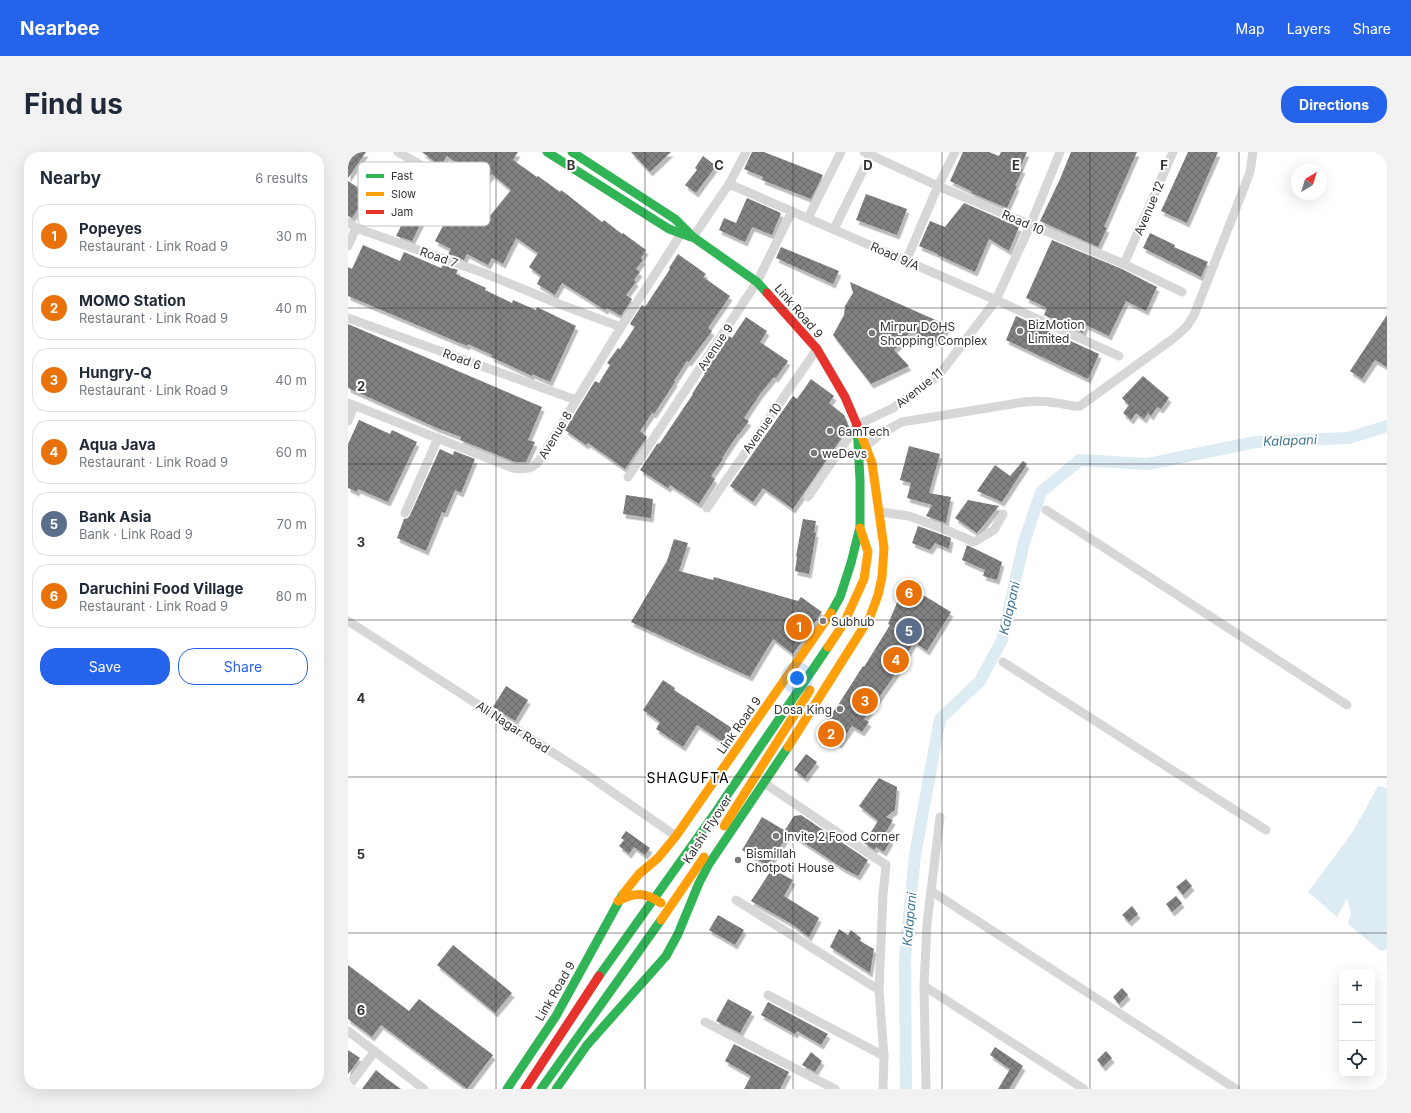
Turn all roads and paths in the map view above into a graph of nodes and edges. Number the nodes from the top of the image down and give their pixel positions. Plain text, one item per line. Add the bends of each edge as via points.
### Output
1 (398, 152) edge
2 (547, 152) edge
3 (572, 152) edge
4 (746, 152) edge
5 (841, 152) edge
6 (955, 152) edge
7 (1060, 152) edge
8 (1173, 152) edge
9 (1253, 152) edge
10 (869, 153) edge
11 (415, 162) edge
12 (728, 184) junction
13 (938, 186) junction
14 (792, 211) junction
15 (808, 218) junction
16 (348, 222) edge
17 (1030, 226) junction
18 (356, 228) junction
19 (834, 229) junction
20 (681, 234) junction
21 (693, 237) junction
22 (348, 246) edge
23 (906, 261) junction
24 (1124, 264) junction
25 (757, 282) junction
26 (1182, 292) dead end
27 (996, 300) junction
28 (348, 318) edge
29 (621, 327) junction
30 (817, 349) junction
31 (1119, 356) dead end
32 (576, 400) junction
33 (351, 405) edge
34 (348, 421) edge
35 (857, 425) junction
36 (438, 438) junction
37 (866, 446) junction
38 (628, 477) dead end
39 (808, 497) dead end
40 (707, 508) dead end
41 (1046, 510) dead end
42 (880, 512) junction
43 (405, 513) dead end
44 (1003, 514) dead end
45 (881, 522) junction
46 (860, 527) junction
47 (348, 621) edge
48 (1003, 662) dead end
49 (1347, 705) dead end
50 (764, 783) junction
51 (940, 817) dead end
52 (1266, 830) dead end
53 (676, 836) junction
54 (931, 890) junction
55 (736, 900) dead end
56 (618, 902) junction
57 (678, 934) junction
58 (924, 986) junction
59 (879, 990) junction
60 (768, 995) dead end
61 (705, 1022) dead end
62 (348, 1031) edge
63 (375, 1051) junction
64 (884, 1056) junction
65 (348, 1087) edge
66 (424, 1089) edge
67 (507, 1089) edge
68 (525, 1089) edge
69 (541, 1089) edge
70 (556, 1089) edge
71 (835, 1089) edge
72 (883, 1089) edge
73 (926, 1089) edge
74 (1084, 1089) edge
75 (1236, 1089) edge

1 - 11 street
2 - 20 main road, Link Road 9
3 - 21 main road, Link Road 9 via 675,219
4 - 12 street
5 - 15 street
6 - 13 street
7 - 17 street, Avenue 11
8 - 24 street, Avenue 12
9 - 37 street via 1250,172 1194,315 1174,338 1080,406 1072,407 1044,401 1024,402 902,422
10 - 13 street, Road 10
10 - 19 street
12 - 14 street, Road 9/A
12 - 21 street
13 - 17 street, Road 10
13 - 23 street
14 - 15 street, Road 9/A
14 - 25 street, Avenue 9
15 - 19 street, Road 9/A
16 - 18 street, Road 7
17 - 24 street, Road 10
17 - 27 street, Avenue 11
18 - 22 street
18 - 29 street, Road 7 via 484,273
19 - 23 street, Road 9/A
20 - 21 main road, Link Road 9
20 - 29 street, Avenue 8
21 - 25 main road, Link Road 9
23 - 27 street, Road 9/A
24 - 26 street, Road 10
25 - 30 main road, Link Road 9
25 - 38 street, Avenue 9
27 - 31 street, Road 9/A
27 - 35 street, Avenue 11 via 939,376 893,408
28 - 32 street, Road 6
29 - 32 street, Avenue 8
30 - 35 main road, Link Road 9 via 845,397
30 - 40 street, Avenue 10
32 - 36 street, Avenue 8 via 541,458 531,468 513,468
33 - 34 street
33 - 36 street, Avenue 8
35 - 37 main road, Link Road 9
35 - 39 street
35 - 46 main road, Link Road 9
36 - 43 street
37 - 42 main road, Link Road 9 via 872,463
41 - 49 street
42 - 44 street via 909,516 974,542 994,530
42 - 45 main road, Link Road 9
45 - 50 main road, Link Road 9 via 884,548 882,577 870,617 828,687
45 - 69 main road, Kalshi Flyover via 870,579 855,618 718,836
46 - 53 main road, Link Road 9 via 840,597 832,612
46 - 68 main road via 868,552 864,580 844,623 715,813 602,971
47 - 53 street, Ali Nagar Road via 583,772
48 - 52 street
50 - 57 main road, Link Road 9 via 709,864
50 - 59 street via 886,865
51 - 54 street
53 - 56 main road, Link Road 9 via 658,858 626,888
54 - 58 street
54 - 75 street
55 - 59 street
56 - 57 main road via 636,894 652,896 667,909
56 - 67 main road, Link Road 9 via 556,1016
57 - 70 main road, Link Road 9 via 666,956 587,1045
58 - 73 street
58 - 74 street
59 - 64 street
60 - 64 street
61 - 71 street
62 - 63 street
63 - 65 street
63 - 66 street
64 - 72 street

